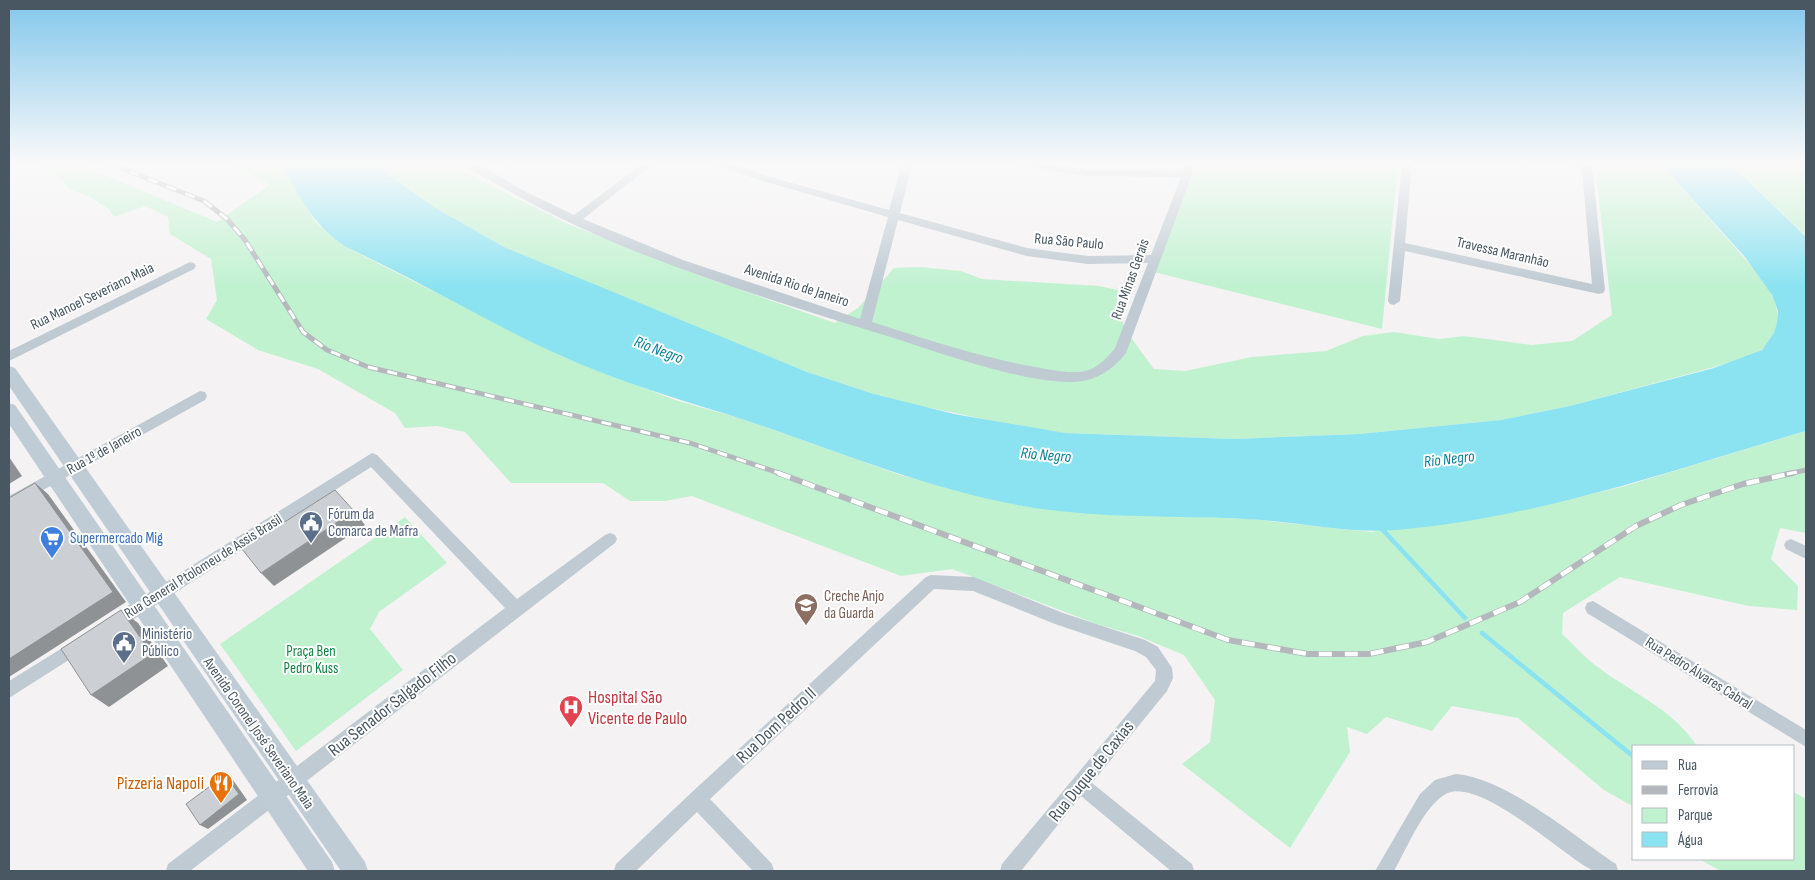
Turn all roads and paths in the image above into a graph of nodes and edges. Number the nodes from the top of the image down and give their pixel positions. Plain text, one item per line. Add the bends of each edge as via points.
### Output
1 (546, 205) edge
2 (595, 205) edge
3 (860, 205) edge
4 (897, 205) edge
5 (1175, 205) edge
6 (1403, 205) edge
7 (1592, 205) edge
8 (895, 215) junction
9 (576, 220) junction
10 (1399, 246) junction
11 (1155, 259) junction
12 (190, 266) dead end
13 (1394, 301) dead end
14 (866, 325) junction
15 (1121, 350) joint
16 (9, 356) edge
17 (9, 373) edge
18 (200, 396) dead end
19 (9, 410) edge
20 (74, 467) junction
21 (55, 478) junction
22 (9, 503) edge
23 (610, 539) dead end
24 (1791, 545) dead end
25 (1806, 553) edge
26 (931, 582) joint
27 (162, 593) junction
28 (142, 605) junction
29 (516, 608) junction
30 (1593, 608) dead end
31 (9, 690) edge
32 (1806, 739) edge
33 (292, 780) junction
34 (1080, 784) junction
35 (272, 796) junction
36 (697, 799) junction
37 (175, 871) edge
38 (323, 871) edge
39 (356, 871) edge
40 (623, 871) edge
41 (765, 871) edge
42 (1009, 871) edge
43 (1184, 871) edge
44 (1384, 871) edge
45 (1609, 871) edge

1 - 9 street, Avenida Rio de Janeiro
2 - 9 street
3 - 8 street, Rua São Paulo
4 - 8 street
5 - 11 street, Rua Minas Gerais
6 - 10 street
7 - 10 street, Travessa Maranhão via 1599,290
8 - 11 street, Rua São Paulo via 1011,249 1044,255 1088,260
8 - 14 street
9 - 14 street, Avenida Rio de Janeiro via 691,267
10 - 13 street
11 - 15 street, Rua Minas Gerais
12 - 16 street, Rua Manoel Severiano Maia
14 - 15 street, Avenida Rio de Janeiro via 987,363 1054,375 1082,376 1097,371 1112,363
17 - 20 main road, Avenida Coronel José Severiano Maia
18 - 20 street, Rua 1º de Janeiro
19 - 21 main road, Avenida Coronel José Severiano Maia
20 - 21 street, Rua 1º de Janeiro
20 - 27 main road, Avenida Coronel José Severiano Maia
21 - 22 street, Rua 1º de Janeiro
21 - 28 main road, Avenida Coronel José Severiano Maia
23 - 29 street, Rua Senador Salgado Filho
24 - 25 street
26 - 34 street, Rua Duque de Caxias via 974,584 1061,619 1139,645 1152,652 1164,668 1162,686
26 - 36 street, Rua Dom Pedro II
27 - 28 street, Rua General Ptolomeu de Assis Brasil
27 - 29 street, Rua General Ptolomeu de Assis Brasil via 372,459
27 - 33 main road, Avenida Coronel José Severiano Maia
28 - 31 street, Rua General Ptolomeu de Assis Brasil
28 - 35 main road, Avenida Coronel José Severiano Maia
29 - 33 street, Rua Senador Salgado Filho
30 - 32 street, Rua Pedro Álvares Cabral
33 - 35 street, Rua Senador Salgado Filho
33 - 39 main road, Avenida Coronel José Severiano Maia
34 - 42 street, Rua Duque de Caxias
34 - 43 street
35 - 37 street, Rua Senador Salgado Filho
35 - 38 main road, Avenida Coronel José Severiano Maia
36 - 40 street, Rua Dom Pedro II
36 - 41 street
44 - 45 street via 1429,795 1442,786 1459,783 1500,796

